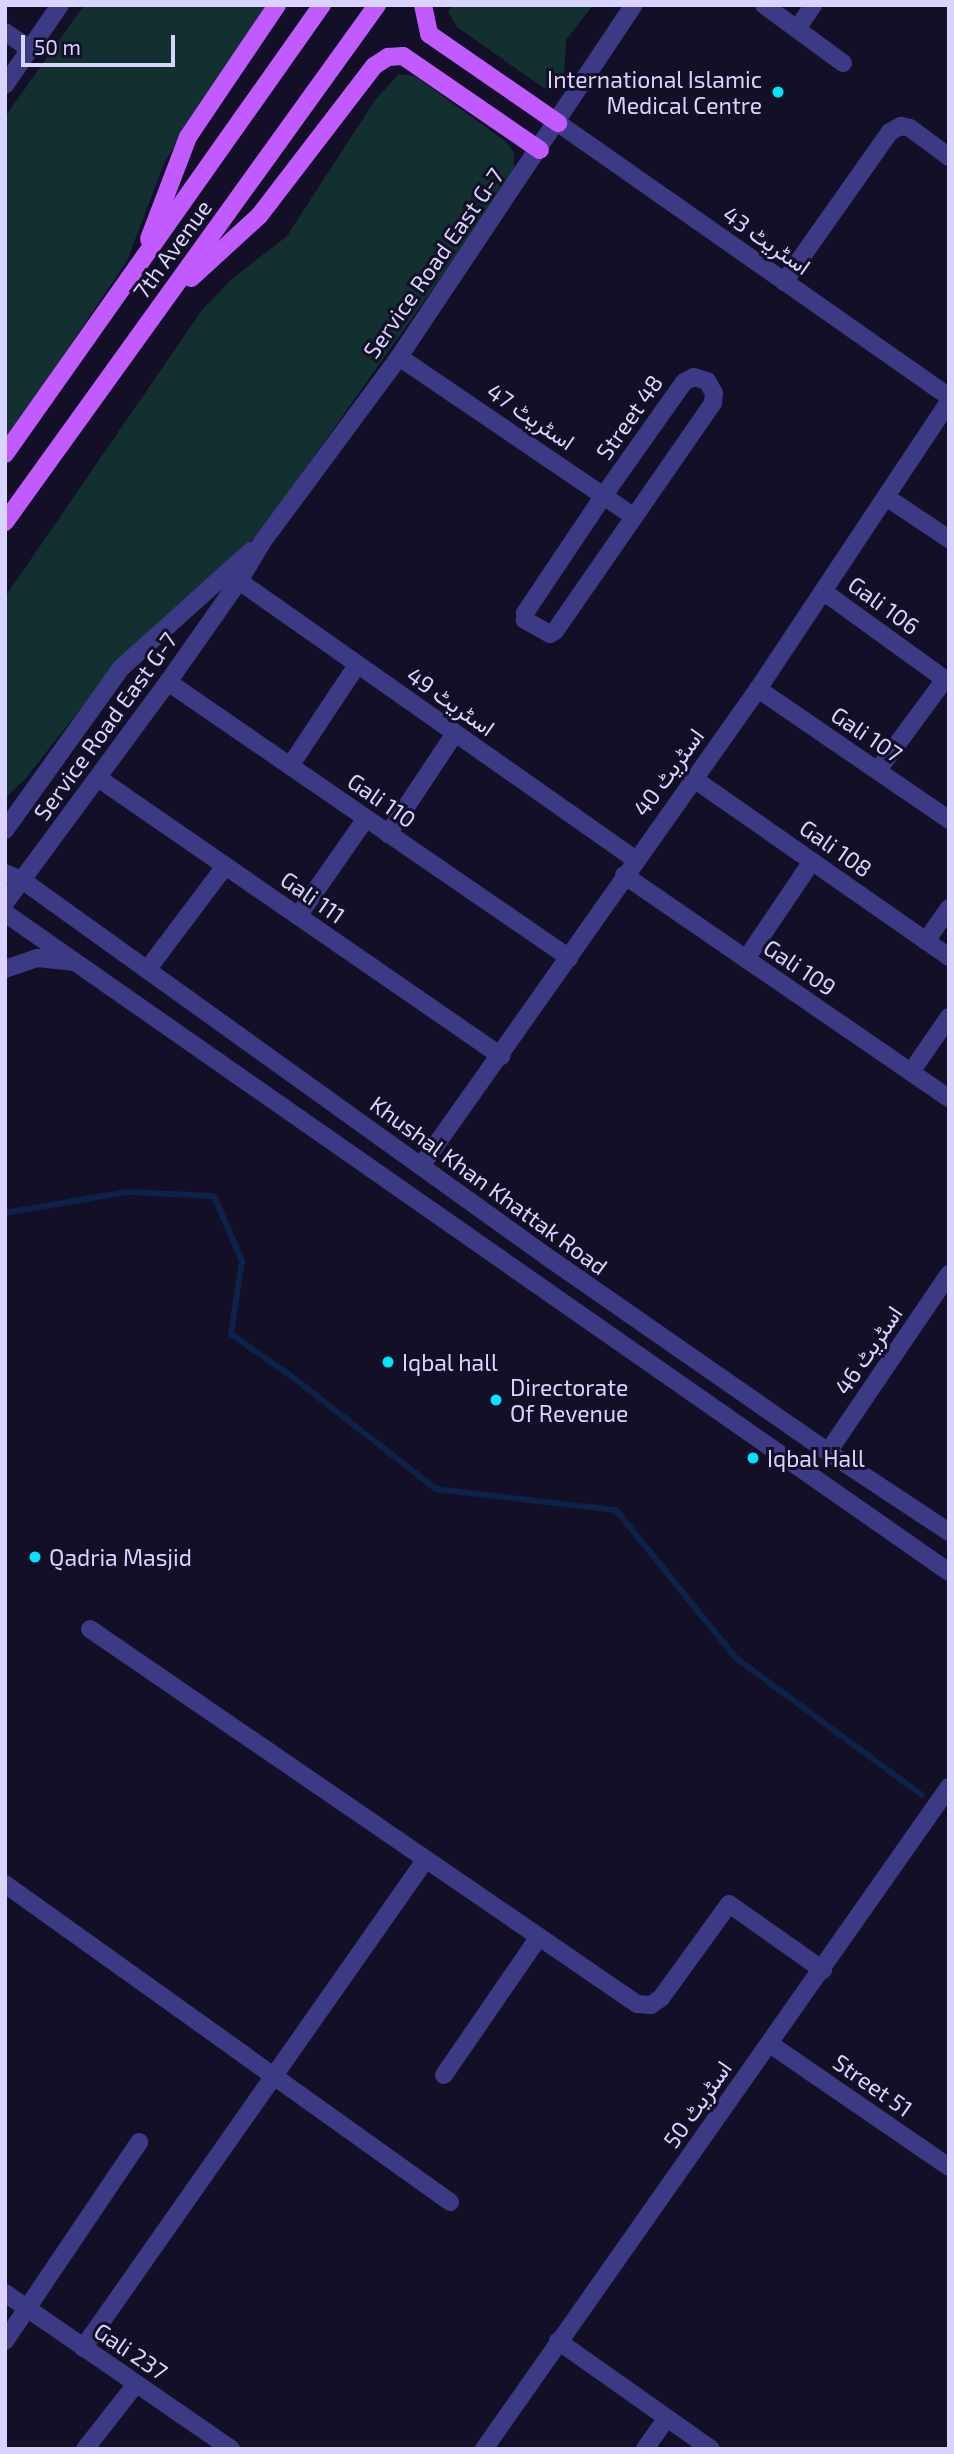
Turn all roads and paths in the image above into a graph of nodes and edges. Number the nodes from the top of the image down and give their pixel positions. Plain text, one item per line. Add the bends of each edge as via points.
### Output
1 (60, 5) edge
2 (277, 5) edge
3 (322, 5) edge
4 (377, 5) edge
5 (423, 5) edge
6 (634, 5) edge
7 (764, 5) edge
8 (813, 5) edge
9 (797, 29) junction
10 (5, 32) edge
11 (30, 49) junction
12 (843, 63) dead end
13 (5, 85) edge
14 (558, 123) junction
15 (540, 150) junction
16 (949, 157) edge
17 (139, 265) junction
18 (785, 282) junction
19 (164, 303) junction
20 (399, 358) junction
21 (949, 397) edge
22 (949, 402) edge
23 (5, 454) edge
24 (604, 495) junction
25 (886, 497) junction
26 (634, 517) junction
27 (5, 522) edge
28 (949, 540) edge
29 (263, 541) junction
30 (239, 581) junction
31 (824, 592) junction
32 (357, 665) junction
33 (947, 680) edge
34 (168, 682) junction
35 (758, 689) junction
36 (455, 733) junction
37 (290, 766) junction
38 (878, 770) junction
39 (98, 778) junction
40 (694, 779) junction
41 (34, 792) junction
42 (5, 814) edge
43 (366, 818) junction
44 (949, 820) edge
45 (5, 830) edge
46 (388, 834) junction
47 (636, 860) junction
48 (812, 861) junction
49 (226, 866) junction
50 (5, 873) edge
51 (624, 875) junction
52 (22, 880) junction
53 (5, 903) edge
54 (949, 908) edge
55 (5, 913) edge
56 (298, 916) junction
57 (926, 941) junction
58 (949, 957) edge
59 (569, 958) junction
60 (746, 959) junction
61 (76, 963) junction
62 (5, 969) edge
63 (147, 970) junction
64 (949, 1017) edge
65 (501, 1056) junction
66 (911, 1072) junction
67 (949, 1098) edge
68 (421, 1166) junction
69 (545, 1256) junction
70 (949, 1275) edge
71 (530, 1280) junction
72 (828, 1452) junction
73 (949, 1532) edge
74 (949, 1572) edge
75 (90, 1629) dead end
76 (949, 1787) edge
77 (426, 1859) junction
78 (5, 1884) edge
79 (539, 1937) junction
80 (823, 1970) junction
81 (770, 2044) junction
82 (444, 2075) dead end
83 (273, 2077) junction
84 (139, 2142) dead end
85 (949, 2167) edge
86 (450, 2202) dead end
87 (5, 2293) edge
88 (27, 2308) junction
89 (5, 2341) edge
90 (558, 2341) junction
91 (83, 2348) junction
92 (136, 2384) junction
93 (667, 2418) junction
94 (85, 2449) edge
95 (231, 2449) edge
96 (484, 2449) edge
97 (645, 2449) edge
98 (711, 2449) edge

1 - 11 street
2 - 17 main road via 188,137
3 - 17 main road, 7th Avenue
4 - 19 main road, 7th Avenue
5 - 14 main road via 429,34
6 - 14 street, Service Road East G-7
7 - 9 street
8 - 9 street
9 - 12 street
10 - 11 street
11 - 13 street
14 - 15 street, Service Road East G-7
14 - 18 street, اسٹریٹ 43
15 - 19 main road via 403,56 388,57 374,66 259,216
15 - 20 street, Service Road East G-7
16 - 18 street via 910,128 901,126 890,132
17 - 23 main road, 7th Avenue
18 - 21 street, اسٹریٹ 43
19 - 27 main road, 7th Avenue
20 - 24 street, اسٹریٹ 47
20 - 29 street, Service Road East G-7
22 - 25 street, اسٹریٹ 40
24 - 26 street, اسٹریٹ 47
24 - 26 street, Street 48 via 523,617 550,634 555,631
24 - 26 street, Street 48 via 684,382 694,377 707,381 714,393 713,403
25 - 28 street
25 - 31 street, اسٹریٹ 40
29 - 30 street, Service Road East G-7
29 - 41 street, Service Road East G-7 via 121,668
30 - 32 street, اسٹریٹ 49
30 - 34 street, Service Road East G-7
31 - 33 street, Gali 106
31 - 35 street, اسٹریٹ 40
32 - 36 street, اسٹریٹ 49
32 - 37 street
33 - 38 street
34 - 37 street, Gali 110
34 - 39 street, Service Road East G-7
35 - 38 street, Gali 107
35 - 40 street, اسٹریٹ 40
36 - 46 street
36 - 47 street, اسٹریٹ 49
37 - 43 street, Gali 110
38 - 44 street, Gali 107
39 - 49 street, Gali 111
39 - 52 street, Service Road East G-7
40 - 47 street, اسٹریٹ 40
40 - 48 street, Gali 108
41 - 42 street
41 - 45 street, Service Road East G-7
43 - 46 street, Gali 110
43 - 56 street
46 - 59 street, Gali 110
47 - 51 street, اسٹریٹ 40
48 - 57 street, Gali 108
48 - 60 street
49 - 56 street, Gali 111
49 - 63 street
50 - 52 street, Khushal Khan Khattak Road
51 - 59 street, اسٹریٹ 40
51 - 60 street, Gali 109
52 - 53 street, Service Road East G-7
52 - 63 street, Khushal Khan Khattak Road
54 - 57 street
55 - 61 street
56 - 65 street, Gali 111
57 - 58 street, Gali 108
59 - 65 street, اسٹریٹ 40
60 - 66 street, Gali 109
61 - 62 street via 37,958
61 - 71 street
63 - 68 street, Khushal Khan Khattak Road
64 - 66 street
65 - 68 street, اسٹریٹ 40
66 - 67 street, Gali 109
68 - 69 street, Khushal Khan Khattak Road
69 - 71 street
69 - 72 street, Khushal Khan Khattak Road
70 - 72 street, اسٹریٹ 46
71 - 74 street
72 - 73 street, Khushal Khan Khattak Road
75 - 77 street
76 - 80 street, اسٹریٹ 50
77 - 79 street
77 - 83 street
78 - 83 street
79 - 80 street via 637,2004 651,2005 661,1998 729,1904
79 - 82 street
80 - 81 street, اسٹریٹ 50
81 - 85 street, Street 51
81 - 90 street, اسٹریٹ 50
83 - 86 street
83 - 91 street
84 - 88 street
87 - 88 street, Gali 237
88 - 89 street
88 - 91 street, Gali 237
90 - 93 street
90 - 96 street, اسٹریٹ 50
91 - 92 street, Gali 237
92 - 94 street
92 - 95 street, Gali 237
93 - 97 street
93 - 98 street

